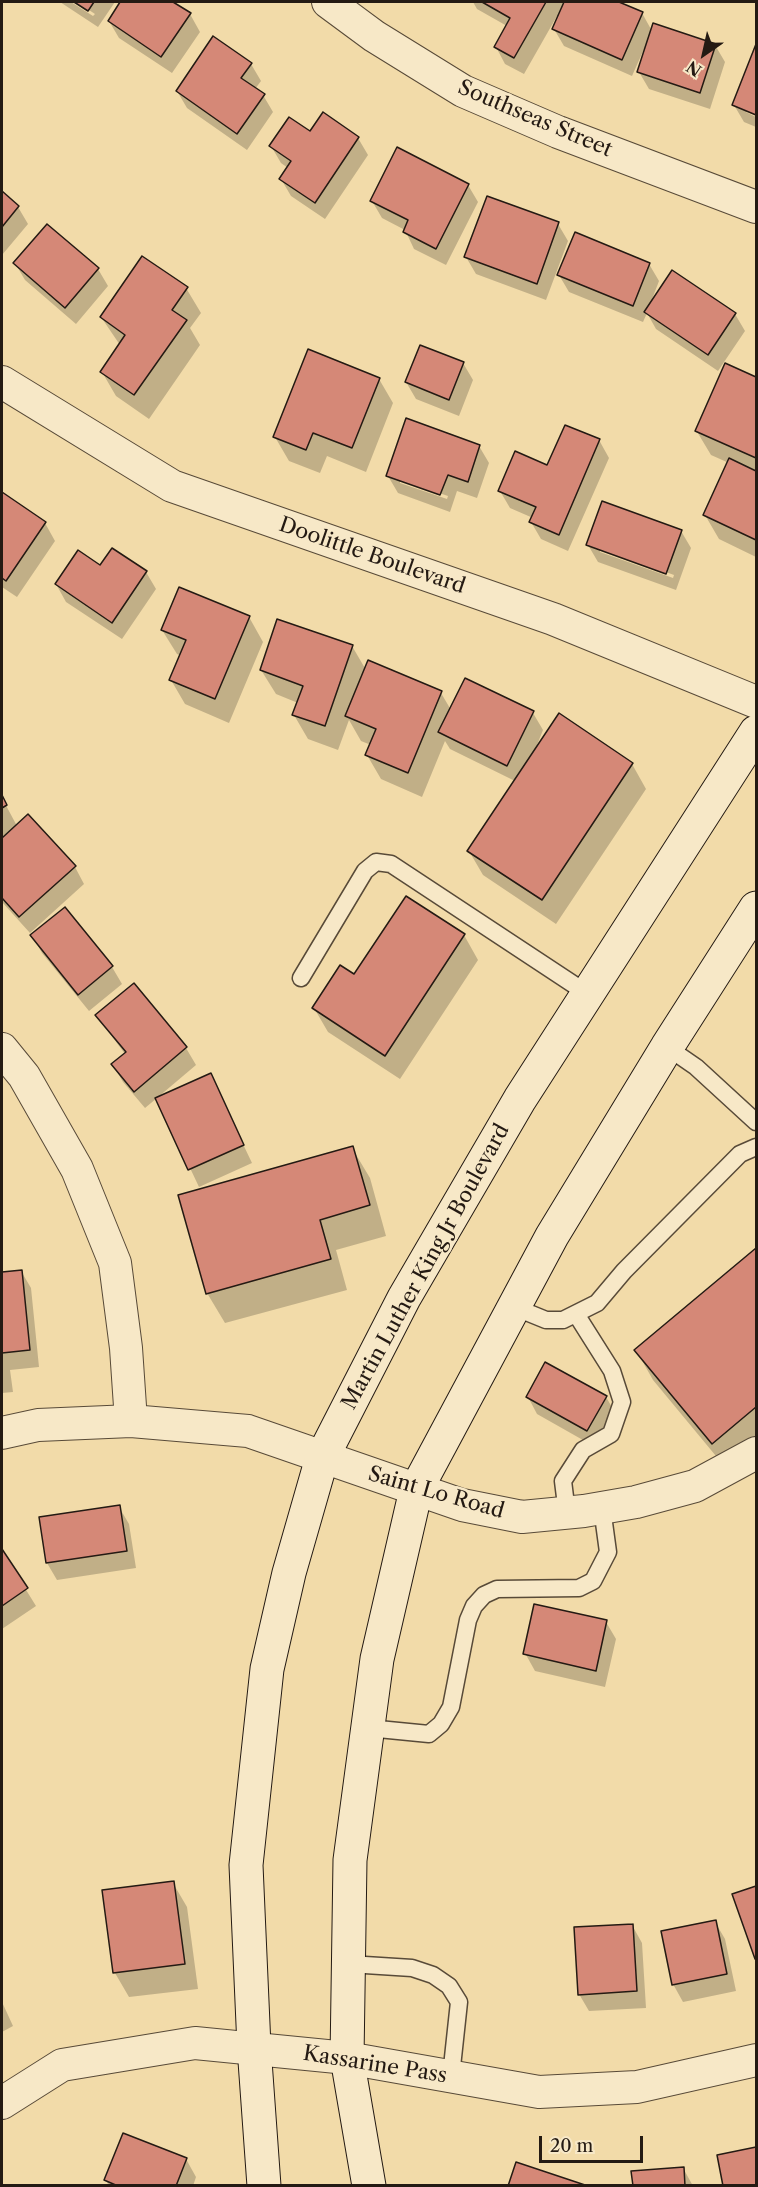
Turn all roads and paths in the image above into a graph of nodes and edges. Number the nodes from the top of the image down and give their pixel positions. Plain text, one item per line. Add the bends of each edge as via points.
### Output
1 (328, 2) edge
2 (756, 207) edge
3 (2, 382) edge
4 (756, 702) edge
5 (756, 732) edge
6 (756, 908) edge
7 (301, 978) dead end
8 (588, 994) junction
9 (667, 1047) junction
10 (2, 1049) edge
11 (756, 1122) edge
12 (756, 1147) edge
13 (514, 1306) junction
14 (576, 1314) junction
15 (131, 1421) junction
16 (2, 1433) edge
17 (756, 1453) edge
18 (322, 1458) junction
19 (416, 1490) junction
20 (602, 1508) junction
21 (567, 1513) junction
22 (368, 1728) junction
23 (349, 1964) junction
24 (254, 2047) junction
25 (347, 2058) junction
26 (756, 2060) edge
27 (451, 2076) junction
28 (2, 2103) edge
29 (264, 2186) edge
30 (369, 2186) edge

1 - 2 street, Southseas Street via 374,36 463,91 558,132
3 - 4 street, Doolittle Boulevard via 172,486 553,619
5 - 8 main road, Martin Luther King Jr Boulevard
6 - 9 main road
7 - 8 lane via 365,871 376,862 392,864
8 - 18 main road, Martin Luther King Jr Boulevard via 520,1099 404,1298
9 - 11 lane via 696,1067
9 - 13 main road
10 - 15 street via 24,1076 77,1169 115,1263
12 - 14 lane via 740,1154 597,1303
13 - 14 lane via 546,1320 563,1320
13 - 19 main road
14 - 21 lane via 612,1371 622,1402 611,1434 583,1450 564,1481
15 - 16 street, Saint Lo Road via 38,1425
15 - 18 street, Saint Lo Road via 248,1431
17 - 20 street, Saint Lo Road via 695,1486
18 - 19 street, Saint Lo Road
18 - 24 main road, Martin Luther King Jr Boulevard via 289,1573 267,1670 246,1865
19 - 21 street, Saint Lo Road via 462,1505 522,1517
19 - 22 main road via 377,1659
20 - 21 street, Saint Lo Road
20 - 22 lane via 608,1552 593,1581 579,1588 498,1589 484,1595 474,1606 451,1707 441,1724 429,1734
22 - 23 main road via 350,1860
23 - 25 main road
23 - 27 lane via 412,1968 449,1986 459,2002
24 - 25 street, Kassarine Pass
24 - 28 street, Kassarine Pass via 195,2043 62,2065
24 - 29 main road, Martin Luther King Jr Boulevard
25 - 27 street, Kassarine Pass
25 - 30 main road
26 - 27 street, Kassarine Pass via 637,2086 539,2092

